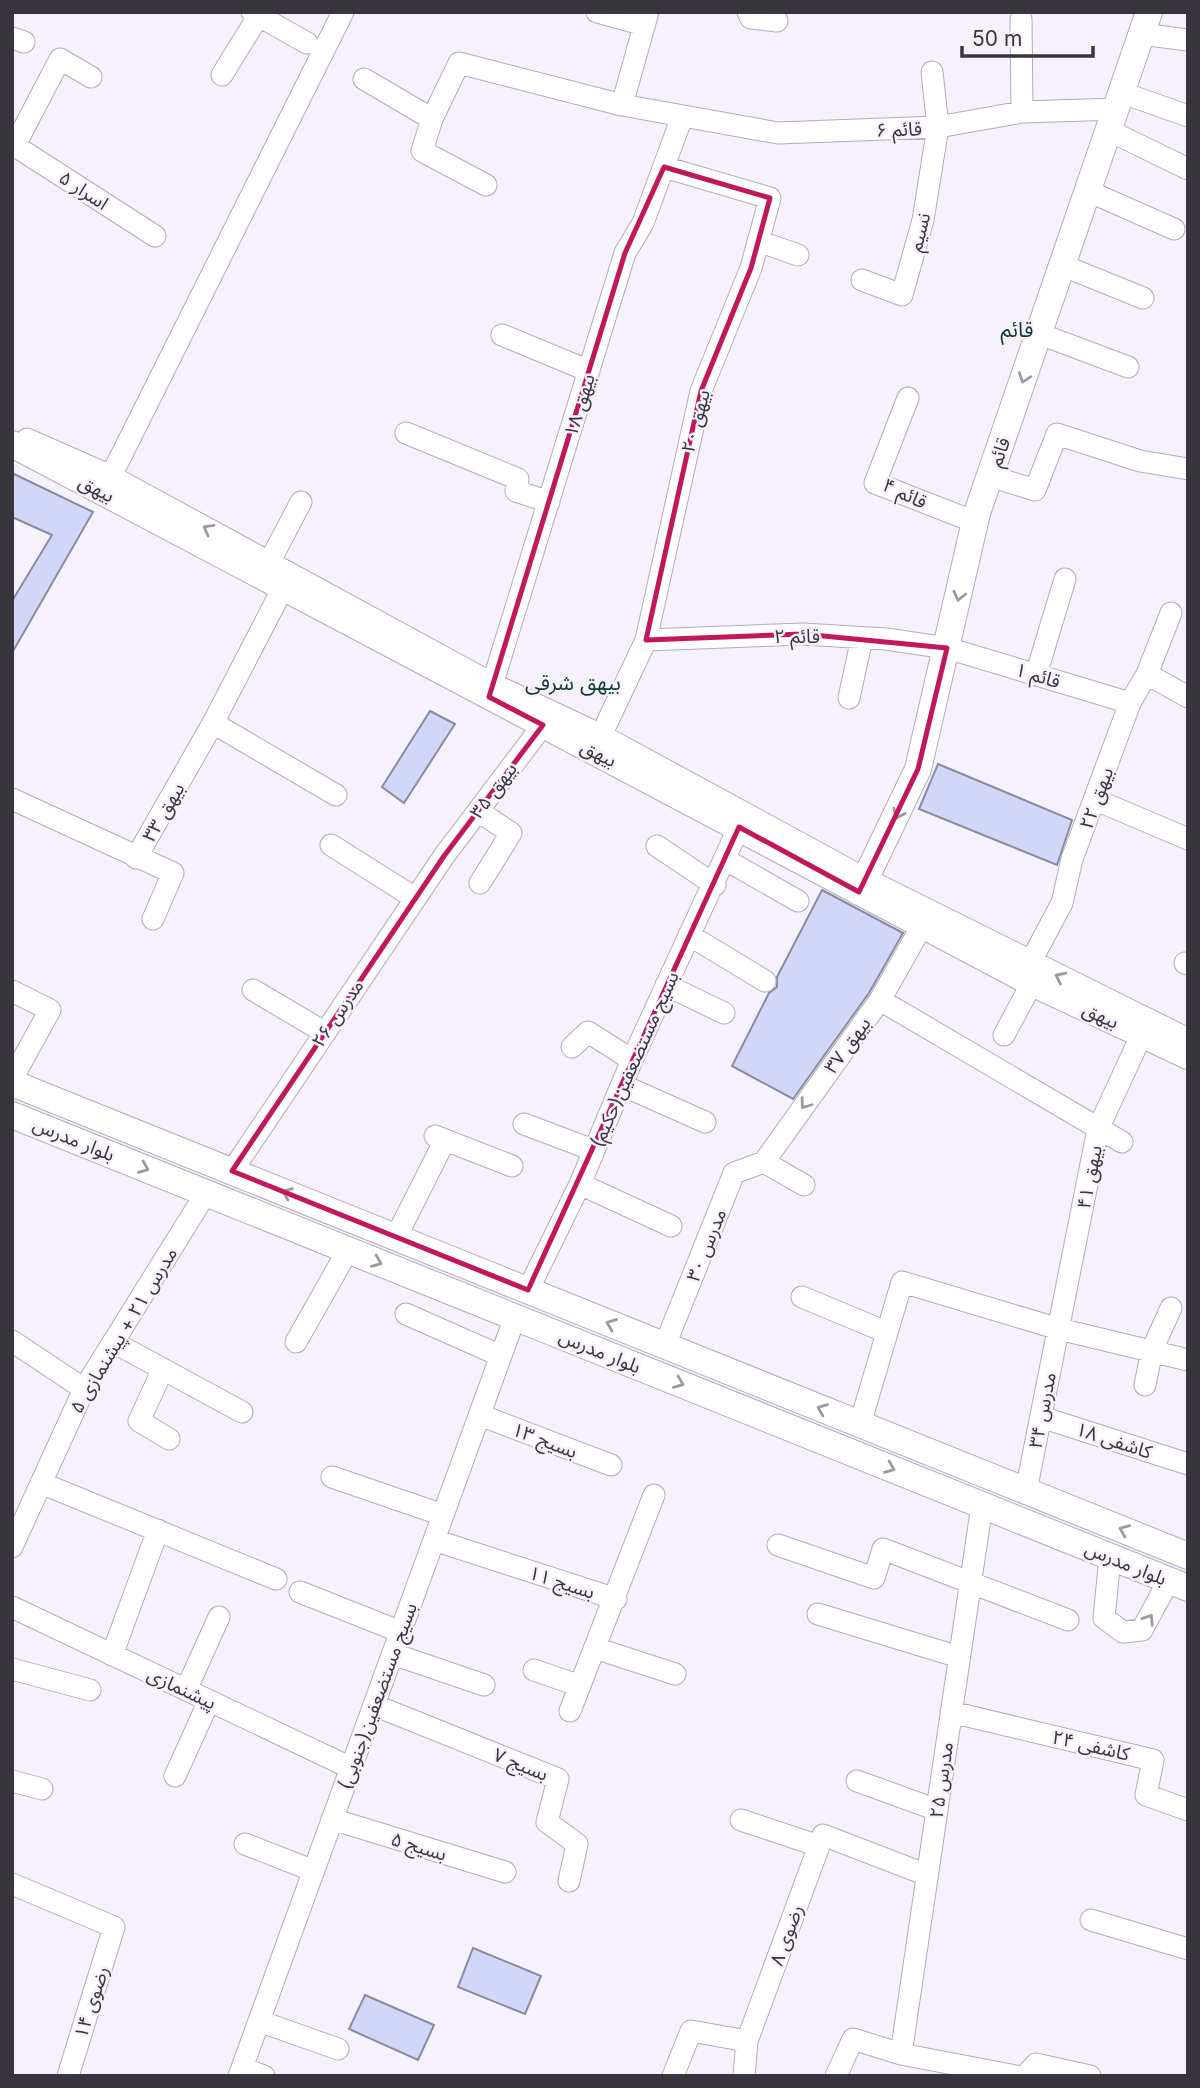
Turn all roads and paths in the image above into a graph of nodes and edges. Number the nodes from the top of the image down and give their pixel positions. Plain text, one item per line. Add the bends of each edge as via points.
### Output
1 (344, 12) edge
2 (597, 12) edge
3 (748, 12) edge
4 (256, 14) edge
5 (646, 18) edge
6 (1021, 19) dead end
7 (777, 21) dead end
8 (1145, 23) edge
9 (1188, 40) edge
10 (307, 43) dead end
11 (932, 72) dead end
12 (222, 75) dead end
13 (91, 77) dead end
14 (364, 79) dead end
15 (622, 105) junction
16 (1117, 111) junction
17 (1021, 113) junction
18 (1188, 116) edge
19 (682, 117) junction
20 (432, 119) junction
21 (938, 127) junction
22 (14, 144) edge
23 (664, 167) junction
24 (1188, 170) edge
25 (486, 185) dead end
26 (1088, 191) junction
27 (1174, 229) dead end
28 (155, 236) dead end
29 (758, 241) junction
30 (798, 255) dead end
31 (1064, 266) junction
32 (862, 280) dead end
33 (1143, 298) dead end
34 (1040, 334) junction
35 (502, 335) dead end
36 (1128, 367) dead end
37 (589, 371) junction
38 (908, 398) dead end
39 (12, 433) edge
40 (406, 433) dead end
41 (12, 444) edge
42 (1188, 469) edge
43 (111, 476) junction
44 (990, 476) junction
45 (301, 502) dead end
46 (549, 502) junction
47 (975, 522) junction
48 (271, 576) junction
49 (1065, 579) dead end
50 (1171, 614) dead end
51 (862, 638) junction
52 (646, 640) junction
53 (947, 648) junction
54 (1147, 674) junction
55 (1036, 675) junction
56 (491, 690) junction
57 (1188, 697) edge
58 (849, 698) dead end
59 (1130, 703) junction
60 (213, 723) junction
61 (543, 725) junction
62 (598, 742) junction
63 (336, 795) dead end
64 (12, 799) edge
65 (1097, 800) junction
66 (478, 811) junction
67 (739, 827) junction
68 (1188, 839) edge
69 (331, 845) dead end
70 (657, 846) dead end
71 (444, 856) joint
72 (136, 859) junction
73 (726, 860) junction
74 (480, 883) dead end
75 (715, 885) junction
76 (863, 886) junction
77 (415, 898) junction
78 (798, 901) dead end
79 (153, 919) dead end
80 (923, 924) junction
81 (689, 936) junction
82 (1031, 973) junction
83 (765, 981) dead end
84 (666, 985) junction
85 (253, 990) dead end
86 (12, 991) edge
87 (880, 1000) junction
88 (724, 1013) dead end
89 (324, 1032) junction
90 (1142, 1034) junction
91 (1004, 1035) dead end
92 (1188, 1039) edge
93 (572, 1047) dead end
94 (1188, 1056) edge
95 (632, 1060) junction
96 (12, 1081) edge
97 (622, 1085) junction
98 (12, 1115) edge
99 (705, 1122) dead end
100 (524, 1124) dead end
101 (1098, 1129) junction
102 (1122, 1142) dead end
103 (592, 1153) junction
104 (764, 1161) junction
105 (512, 1166) dead end
106 (232, 1171) junction
107 (580, 1184) junction
108 (804, 1185) dead end
109 (206, 1193) junction
110 (336, 1213) junction
111 (671, 1226) dead end
112 (396, 1237) junction
113 (337, 1246) junction
114 (528, 1290) junction
115 (802, 1297) dead end
116 (1171, 1308) dead end
117 (406, 1314) dead end
118 (515, 1317) junction
119 (1059, 1329) junction
120 (886, 1332) junction
121 (12, 1341) edge
122 (113, 1342) junction
123 (296, 1342) dead end
124 (665, 1345) junction
125 (1152, 1350) junction
126 (501, 1356) junction
127 (1188, 1360) edge
128 (163, 1369) junction
129 (730, 1371) junction
130 (1146, 1385) dead end
131 (83, 1389) junction
132 (719, 1399) junction
133 (242, 1412) dead end
134 (480, 1415) junction
135 (1041, 1417) junction
136 (860, 1424) junction
137 (169, 1439) dead end
138 (1188, 1464) edge
139 (611, 1465) dead end
140 (332, 1478) dead end
141 (41, 1483) junction
142 (1026, 1491) junction
143 (654, 1495) dead end
144 (982, 1505) junction
145 (443, 1515) junction
146 (158, 1530) junction
147 (434, 1540) junction
148 (778, 1545) dead end
149 (12, 1547) edge
150 (1188, 1556) edge
151 (1110, 1557) junction
152 (275, 1579) dead end
153 (970, 1583) junction
154 (1178, 1584) edge
155 (300, 1592) dead end
156 (616, 1599) junction
157 (12, 1607) edge
158 (818, 1614) dead end
159 (219, 1617) dead end
160 (1068, 1620) dead end
161 (401, 1632) junction
162 (596, 1648) junction
163 (393, 1654) junction
164 (112, 1655) junction
165 (959, 1657) junction
166 (12, 1669) edge
167 (534, 1670) dead end
168 (675, 1674) dead end
169 (484, 1685) dead end
170 (580, 1686) junction
171 (186, 1689) junction
172 (90, 1690) dead end
173 (209, 1701) junction
174 (374, 1705) junction
175 (570, 1711) dead end
176 (951, 1712) junction
177 (351, 1768) junction
178 (175, 1776) dead end
179 (12, 1781) edge
180 (857, 1781) dead end
181 (42, 1790) dead end
182 (937, 1810) junction
183 (1188, 1810) edge
184 (332, 1819) junction
185 (741, 1820) dead end
186 (245, 1844) dead end
187 (819, 1846) junction
188 (314, 1871) junction
189 (505, 1872) dead end
190 (927, 1875) junction
191 (569, 1881) dead end
192 (12, 1884) edge
193 (1091, 1920) dead end
194 (1188, 1949) edge
195 (259, 2021) junction
196 (747, 2041) junction
197 (338, 2049) dead end
198 (901, 2054) junction
199 (241, 2072) edge
200 (68, 2076) edge
201 (264, 2076) edge
202 (673, 2076) edge
203 (744, 2076) edge
204 (836, 2076) edge
205 (1016, 2076) edge
206 (1026, 2076) edge
207 (1090, 2076) edge

1 - 43 street
2 - 5 street
3 - 7 street via 751,18
4 - 10 street
4 - 12 street
5 - 15 street
6 - 17 street
8 - 9 street
8 - 16 main road, قائم
11 - 21 street
13 - 22 street via 61,59
14 - 20 street
15 - 19 street, قائم ۶
15 - 20 street, قائم ۶ via 459,63
16 - 17 street, قائم ۶
16 - 18 street
16 - 24 street
16 - 26 main road, قائم
17 - 21 street, قائم ۶
19 - 21 street, قائم ۶ via 778,133
19 - 23 street, بیهق ۱۸
20 - 25 street via 422,151
21 - 32 street, نسیم via 923,220 902,295
22 - 28 street, اسرار ۵
23 - 29 street, بیهق ۲۰ via 770,198
23 - 37 street, بیهق ۱۸ via 643,223 625,253
26 - 27 street
26 - 31 main road, قائم
29 - 30 street
29 - 52 street, بیهق ۲۰ via 701,391
31 - 33 street
31 - 34 main road, قائم
34 - 36 street
34 -> 44 main road, قائم
35 - 37 street
37 - 46 street, بیهق ۱۸
38 - 47 street, قائم ۴ via 875,483
39 - 43 street
40 - 46 street via 518,479 516,491
41 - 48 main road, بیهق
42 - 44 street via 1140,461 1057,434 1035,490
48 -> 43 street
44 - 47 main road, قائم
45 - 48 street, بیهق ۳۳
46 - 56 street, بیهق ۱۸
47 -> 53 main road, قائم
48 - 56 main road, بیهق
48 - 60 street, بیهق ۳۳
49 - 55 street
50 - 54 street, بیهق ۲۲
51 - 52 street, قائم ۲ via 803,634
51 - 53 street, قائم ۲
51 - 58 street
52 - 62 street, بیهق ۲۰
53 - 55 street, قائم ۱
53 -> 76 main road, قائم via 918,769
54 - 57 street
54 - 59 street, بیهق ۲۲
55 - 59 street, قائم ۱
56 - 61 main road, بیهق
56 - 62 street
59 - 65 street, بیهق ۲۲
60 - 63 street
60 - 72 street, بیهق ۳۳
61 - 62 main road, بیهق
61 - 66 street, بیهق ۳۵
62 - 67 main road, بیهق
62 - 76 street
64 - 72 street
65 - 68 street
65 - 82 street, بیهق ۲۲ via 1073,859 1062,903
66 - 71 street, بیهق ۳۵
66 - 74 street via 511,834
67 - 73 street, بسیج مستضعفین(حکیم)
67 - 76 main road, بیهق
69 - 77 street
70 - 75 street
71 - 77 street, مدرس ۲۶
72 - 79 street, بیهق ۳۳ via 173,873
73 - 75 street, بسیج مستضعفین(حکیم)
73 - 78 street
75 - 81 street, بسیج مستضعفین(حکیم)
76 - 80 main road, بیهق
76 - 82 street
77 - 89 street, مدرس ۲۶
80 - 82 main road, بیهق
80 - 87 street, بیهق ۳۷
81 - 83 street
81 - 84 street, بسیج مستضعفین(حکیم)
82 - 90 main road, بیهق
82 - 91 street, بیهق ۲۲
92 -> 82 street
84 - 88 street
84 - 95 street, بسیج مستضعفین(حکیم)
85 - 89 street
86 - 96 street via 50,1010
87 - 101 street
87 -> 104 street, بیهق ۳۷
89 - 106 street, مدرس ۲۶
90 - 94 main road, بیهق
90 - 101 street, بیهق ۴۱
93 - 95 street via 588,1032
95 - 97 street, بسیج مستضعفین(حکیم)
96 - 106 main road, بلوار مدرس
97 - 99 street
97 - 103 street, بسیج مستضعفین(حکیم)
98 -> 109 main road, بلوار مدرس
100 - 103 street
101 - 102 street
101 - 119 street, بیهق ۴۱
103 - 107 street, بسیج مستضعفین(حکیم)
104 - 108 street
104 - 124 street, مدرس ۳۰ via 734,1173
105 - 112 street via 439,1138
110 -> 106 main road, بلوار مدرس
107 - 111 street
107 - 114 street, بسیج مستضعفین(حکیم)
109 - 113 main road, بلوار مدرس
109 - 122 street, مدرس ۲۱ + پیشنمازی ۵
110 - 112 main road, بلوار مدرس
110 - 113 main road
112 - 114 main road, بلوار مدرس
113 -> 118 main road, بلوار مدرس
113 - 123 street
124 -> 114 main road, بلوار مدرس
115 - 120 street
116 - 125 street
117 - 126 street
118 - 126 street, بسیج مستضعفین(جنوبی)
118 -> 132 main road, بلوار مدرس
119 - 120 street via 902,1282
119 - 125 street
119 - 135 street, مدرس ۳۴
120 - 136 street
121 - 131 street
122 - 128 street
122 - 131 street, مدرس ۲۱ + پیشنمازی ۵
124 - 129 main road, بلوار مدرس
125 - 127 street
125 - 130 street
126 - 134 street, بسیج مستضعفین(جنوبی)
128 - 133 street
128 - 137 street via 139,1421
129 - 132 main road
136 -> 129 main road, بلوار مدرس
131 - 141 street, مدرس ۲۱ + پیشنمازی ۵
132 -> 144 main road, بلوار مدرس
134 - 139 street, بسیج ۱۳
134 - 145 street, بسیج مستضعفین(جنوبی)
135 - 138 street, کاشفی ۱۸
135 - 142 street, مدرس ۳۴
136 - 142 main road, بلوار مدرس
140 - 145 street
141 - 146 street
141 - 149 street, مدرس ۲۱ + پیشنمازی ۵
150 -> 142 main road, بلوار مدرس
143 - 156 street
144 - 151 main road, بلوار مدرس
144 - 153 street, مدرس ۲۵
145 - 147 street, بسیج مستضعفین(جنوبی)
146 - 152 street
146 - 164 street
147 - 156 street, بسیج ۱۱
147 - 161 street, بسیج مستضعفین(جنوبی)
148 - 153 street via 874,1578 883,1549
151 - 154 main road, بلوار مدرس
151 -> 154 street via 1104,1618 1123,1632 1142,1630
153 - 160 street
153 - 165 street, مدرس ۲۵
155 - 161 street
156 - 162 street, بسیج ۱۱
157 - 164 street, پیشنمازی
158 - 165 street
159 - 171 street
161 - 163 street, بسیج مستضعفین(جنوبی)
162 - 168 street
162 - 170 street, بسیج ۱۱
163 - 169 street
163 - 174 street, بسیج مستضعفین(جنوبی)
164 - 171 street, پیشنمازی
165 - 176 street, مدرس ۲۵
166 - 172 street
167 - 170 street
170 - 175 street, بسیج ۱۱
171 - 173 street, پیشنمازی
173 - 177 street, پیشنمازی
173 - 178 street
174 - 177 street, بسیج مستضعفین(جنوبی)
174 - 191 street, بسیج ۷ via 558,1779 547,1822 577,1844
176 - 182 street, مدرس ۲۵
176 - 183 street, کاشفی ۲۴ via 1153,1760 1146,1795
177 - 184 street, بسیج مستضعفین(جنوبی)
179 - 181 street
180 - 182 street
182 - 190 street, مدرس ۲۵
184 - 188 street, بسیج مستضعفین(جنوبی)
184 - 189 street, بسیج ۵
185 - 187 street
186 - 188 street
187 - 190 street via 823,1835
187 - 196 street, رضوی ۸
188 - 195 street, بسیج مستضعفین(جنوبی)
190 - 198 street, مدرس ۲۵
192 - 200 street, رضوی ۱۴ via 114,1927
193 - 194 street
195 - 197 street
195 - 199 street, بسیج مستضعفین(جنوبی)
196 - 202 street via 691,2031
196 - 203 street, رضوی ۸
198 - 204 street via 853,2039
198 - 205 street
199 - 201 street
206 - 207 street via 1036,2064

